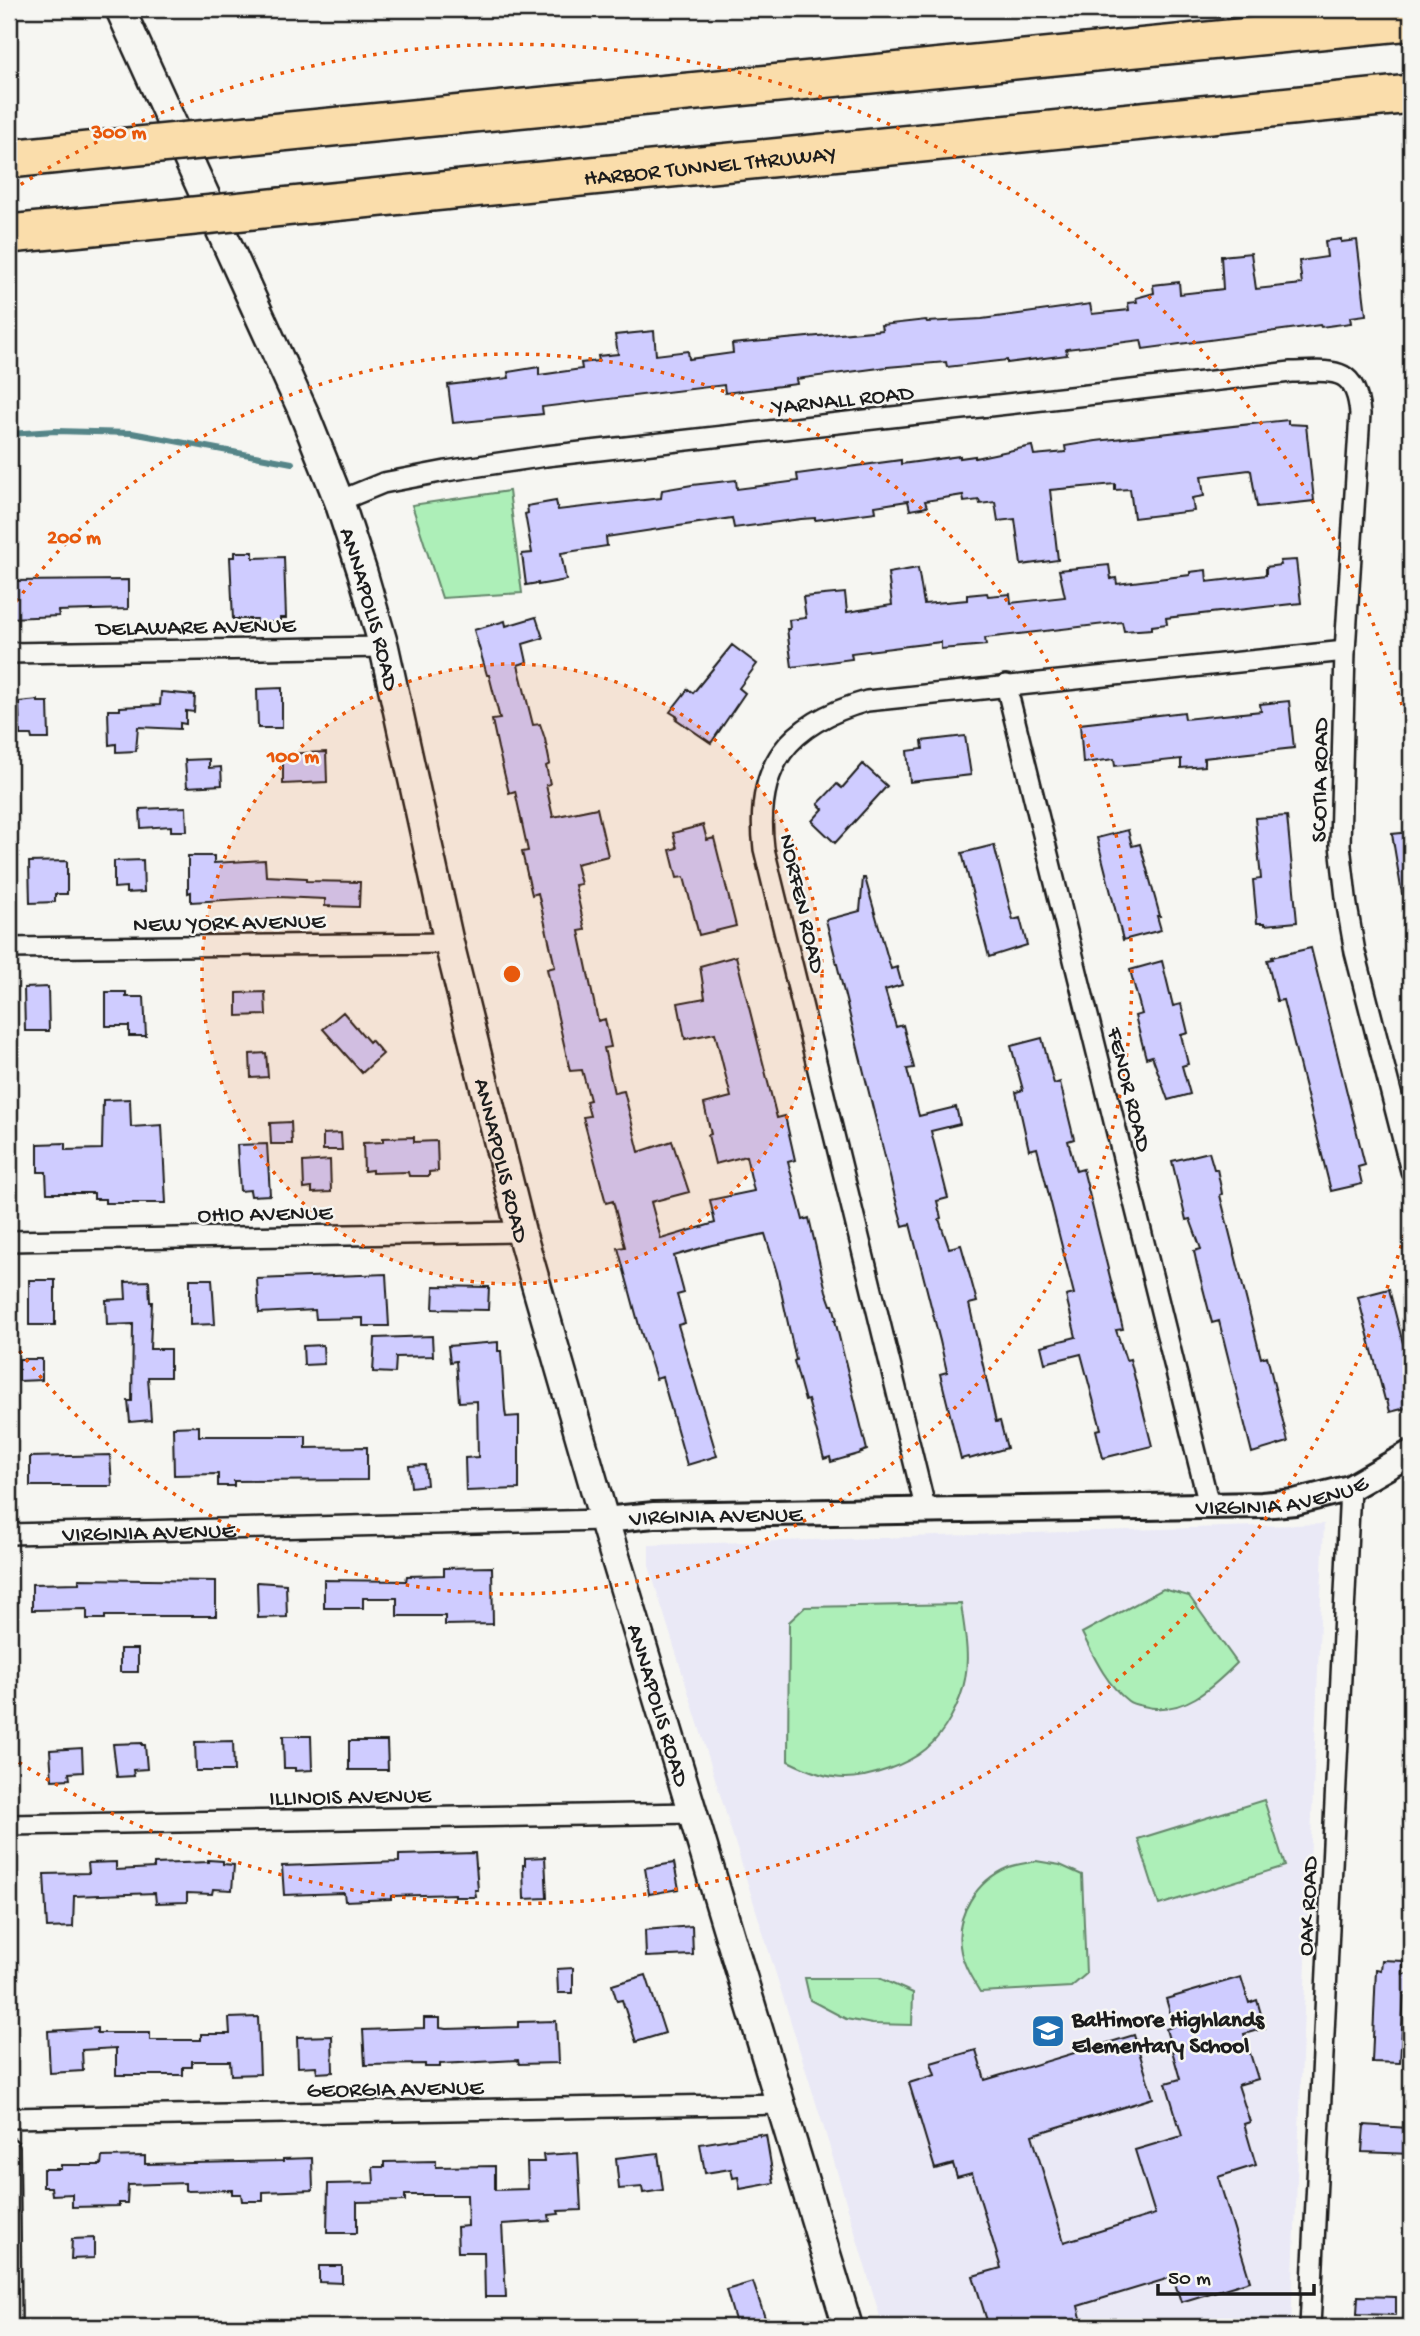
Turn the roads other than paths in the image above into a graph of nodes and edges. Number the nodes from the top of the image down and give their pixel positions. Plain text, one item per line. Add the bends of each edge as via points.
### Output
1 (120, 9) edge
2 (1408, 9) edge
3 (1411, 21) edge
4 (1316, 30) junction
5 (1411, 94) edge
6 (9, 159) edge
7 (9, 234) edge
8 (1354, 384) joint
9 (339, 501) junction
10 (383, 647) junction
11 (1345, 651) junction
12 (9, 653) edge
13 (1006, 685) junction
14 (449, 943) junction
15 (9, 948) edge
16 (1411, 1171) edge
17 (521, 1232) junction
18 (9, 1241) edge
19 (1411, 1453) edge
20 (1350, 1488) junction
21 (1209, 1505) junction
22 (926, 1511) junction
23 (604, 1520) junction
24 (9, 1534) edge
25 (693, 1813) junction
26 (9, 1825) edge
27 (781, 2104) junction
28 (9, 2118) edge
29 (9, 2148) edge
30 (11, 2327) edge
31 (848, 2327) edge
32 (1310, 2327) edge

1 - 9 main road, ANNAPOLIS ROAD via 297,398
2 - 4 highway
3 - 4 highway
4 - 6 highway, bridge
5 - 7 highway, HARBOR TUNNEL THRUWAY, bridge
8 - 9 street, YARNALL ROAD via 1341,374 1291,372 546,456 383,483
8 - 11 street, SCOTIA ROAD via 1360,414
9 - 10 main road, ANNAPOLIS ROAD
10 - 12 street, DELAWARE AVENUE
10 - 14 main road, ANNAPOLIS ROAD
11 - 13 street, NORFEN ROAD
11 - 16 street, SCOTIA ROAD via 1340,845 1347,906
13 - 21 street, FENOR ROAD
13 - 22 street, NORFEN ROAD via 867,701 812,723 773,765 760,820
14 - 15 street, NEW YORK AVENUE
14 - 17 main road, ANNAPOLIS ROAD
17 - 18 street, OHIO AVENUE
17 - 23 main road, ANNAPOLIS ROAD
19 - 20 street, VIRGINIA AVENUE
20 - 21 street, VIRGINIA AVENUE via 1296,1502
20 - 32 street, OAK ROAD
21 - 22 street, VIRGINIA AVENUE
22 - 23 street, VIRGINIA AVENUE via 654,1515
23 - 24 street, VIRGINIA AVENUE
23 - 25 main road, ANNAPOLIS ROAD
25 - 26 street, ILLINOIS AVENUE
25 - 27 main road, ANNAPOLIS ROAD
27 - 28 street, GEORGIA AVENUE
27 - 31 main road, ANNAPOLIS ROAD
29 - 30 street

